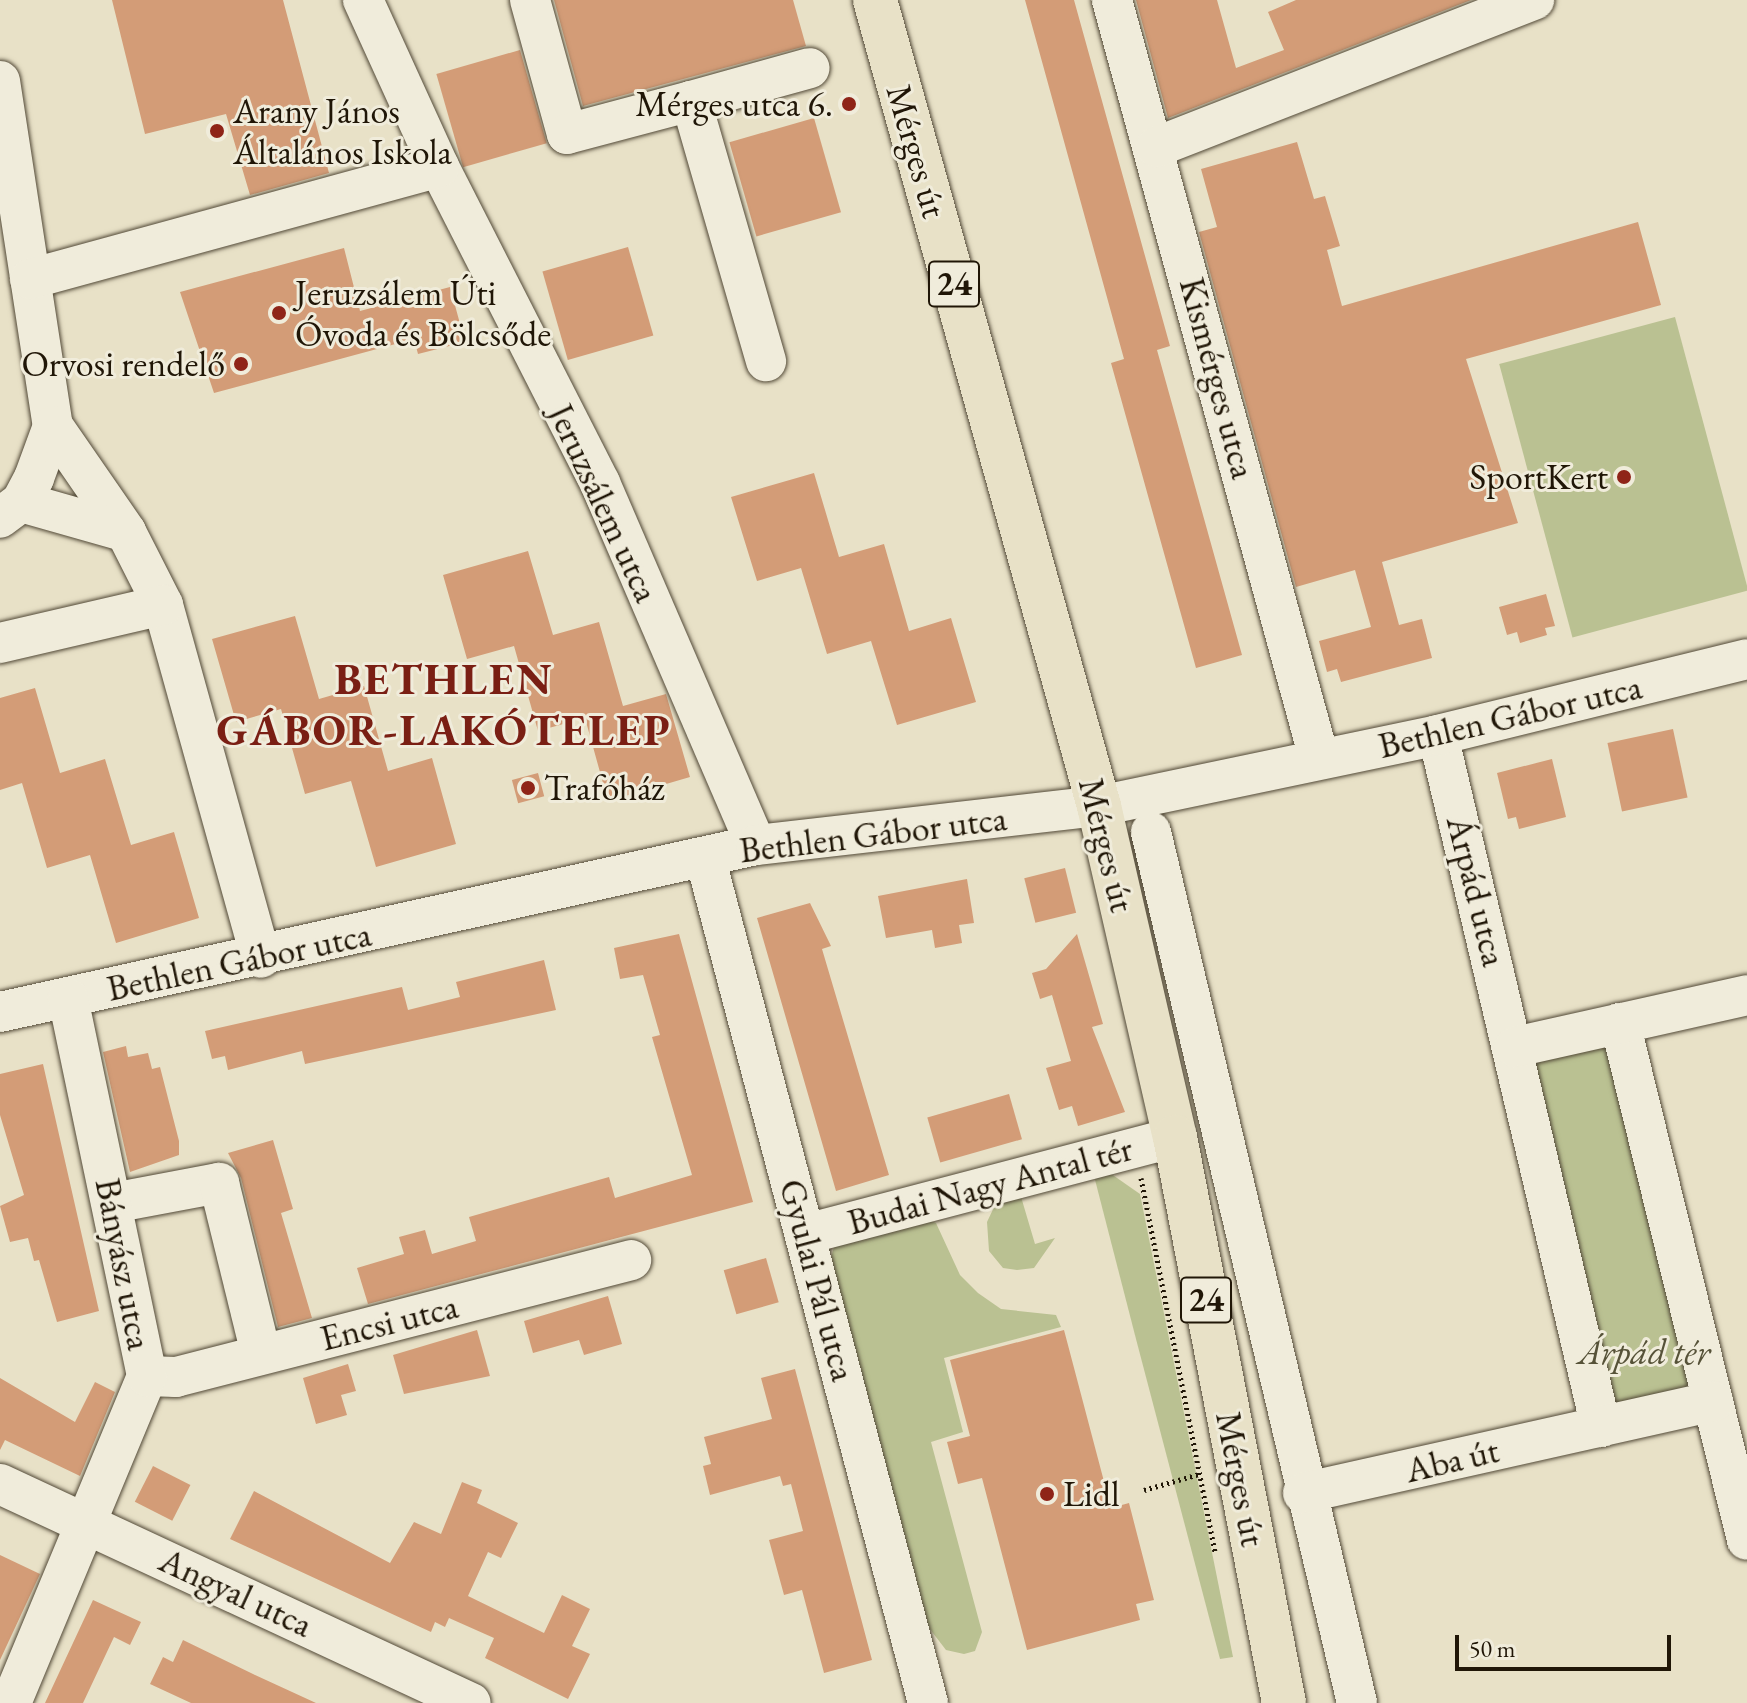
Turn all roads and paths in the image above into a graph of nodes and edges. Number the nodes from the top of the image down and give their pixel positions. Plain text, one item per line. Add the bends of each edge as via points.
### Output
1 (363, 0) edge
2 (530, 0) edge
3 (875, 0) edge
4 (1112, 0) edge
5 (1534, 0) edge
6 (810, 68) dead end
7 (0, 81) edge
8 (691, 101) junction
9 (1156, 147) junction
10 (439, 167) junction
11 (30, 279) junction
12 (766, 361) dead end
13 (53, 426) junction
14 (10, 510) edge
15 (126, 532) junction
16 (163, 605) junction
17 (0, 643) edge
18 (1747, 659) edge
19 (1438, 735) junction
20 (1319, 758) junction
21 (1099, 806) junction
22 (1151, 832) dead end
23 (756, 845) junction
24 (705, 857) junction
25 (261, 958) junction
26 (1747, 995) edge
27 (68, 998) junction
28 (2, 1001) edge
29 (1620, 1023) junction
30 (1515, 1047) junction
31 (1154, 1142) junction
32 (113, 1203) junction
33 (806, 1234) junction
34 (631, 1260) dead end
35 (261, 1354) junction
36 (147, 1376) junction
37 (1713, 1401) junction
38 (1601, 1427) junction
39 (1199, 1474) junction
40 (0, 1484) edge
41 (1144, 1490) dead end
42 (1303, 1493) junction
43 (90, 1523) junction
44 (1747, 1540) edge
45 (1218, 1565) dead end
46 (461, 1701) edge
47 (11, 1703) edge
48 (928, 1703) edge
49 (1284, 1703) edge
50 (1357, 1703) edge

1 - 10 street, Jeruzsálem utca
2 - 8 street via 567,134
3 - 21 main road, Mérges út / 24
4 - 9 street, Kismérges utca
5 - 9 street
6 - 8 street
7 - 11 street
8 - 12 street
9 - 20 street, Kismérges utca
10 - 11 street
10 - 23 street, Jeruzsálem utca via 600,483
11 - 13 street
13 - 14 street
13 - 15 street
14 - 15 street
15 - 16 street
16 - 17 street
16 - 25 street
18 - 19 street, Bethlen Gábor utca
19 - 20 street, Bethlen Gábor utca
19 - 30 street, Árpád utca
20 - 21 street, Bethlen Gábor utca
21 - 23 street, Bethlen Gábor utca
21 - 31 main road, Mérges út / 24
22 - 42 street, Mérges út
23 - 24 street, Bethlen Gábor utca
24 - 25 street, Bethlen Gábor utca
24 - 33 street, Gyulai Pál utca
25 - 27 street, Bethlen Gábor utca
26 - 29 street
27 - 28 street, Bethlen Gábor utca
27 - 32 street, Bányász utca
29 - 30 street
29 - 37 street
30 - 38 street
31 - 33 street, Budai Nagy Antal tér
31 - 39 path
31 - 49 main road, Mérges út / 24
32 - 35 street via 219,1183
32 - 36 street, Bányász utca
33 - 48 street, Gyulai Pál utca
34 - 35 street, Encsi utca
35 - 36 street, Encsi utca via 176,1377
36 - 43 street, Bányász utca
37 - 38 street
37 - 44 street
38 - 42 street, Aba út
39 - 41 path
39 - 45 path
40 - 43 street, Angyal utca
42 - 50 street, Mérges út
43 - 46 street, Angyal utca
43 - 47 street, Bányász utca

